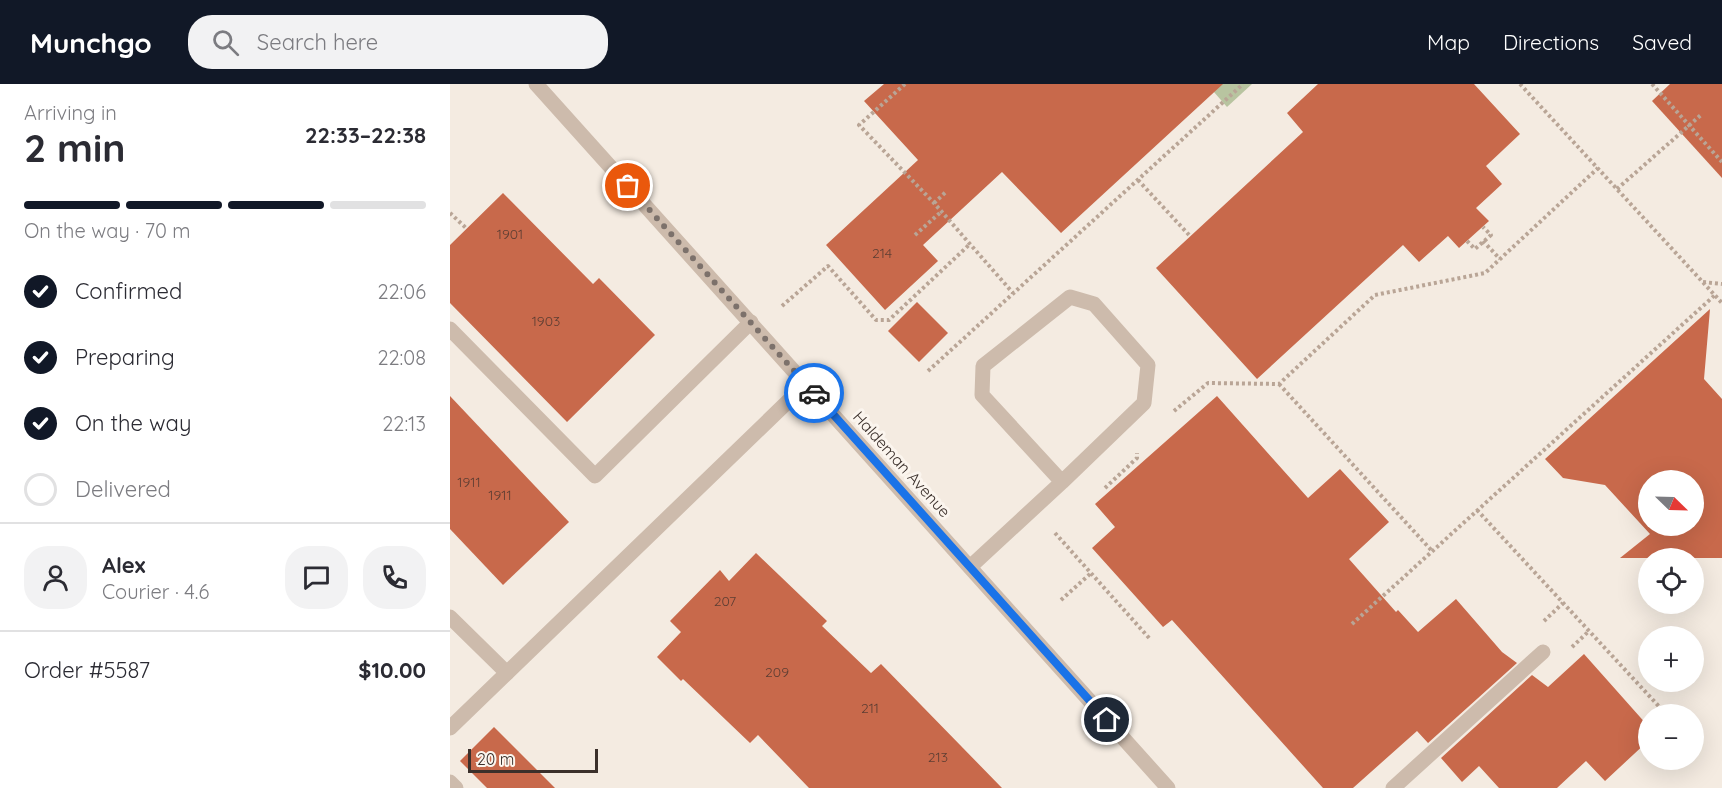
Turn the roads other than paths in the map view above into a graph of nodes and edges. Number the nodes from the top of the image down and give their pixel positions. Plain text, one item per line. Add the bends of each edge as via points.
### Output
1 (536, 84) edge
2 (750, 322) junction
3 (450, 329) edge
4 (807, 384) junction
5 (1062, 482) junction
6 (970, 567) junction
7 (450, 617) edge
8 (1543, 652) dead end
9 (507, 673) junction
10 (450, 728) edge
11 (450, 782) edge
12 (456, 788) edge
13 (1168, 788) edge
14 (1393, 788) edge

1 - 2 street, Haldeman Avenue
2 - 3 street via 595,477
2 - 4 street, Haldeman Avenue
4 - 6 street, Haldeman Avenue
4 - 9 street
5 - 5 street via 1144,403 1148,365 1094,304 1070,297 983,366 982,395
5 - 6 street
6 - 13 street, Haldeman Avenue
7 - 9 street
8 - 14 street
9 - 10 street
11 - 12 street

